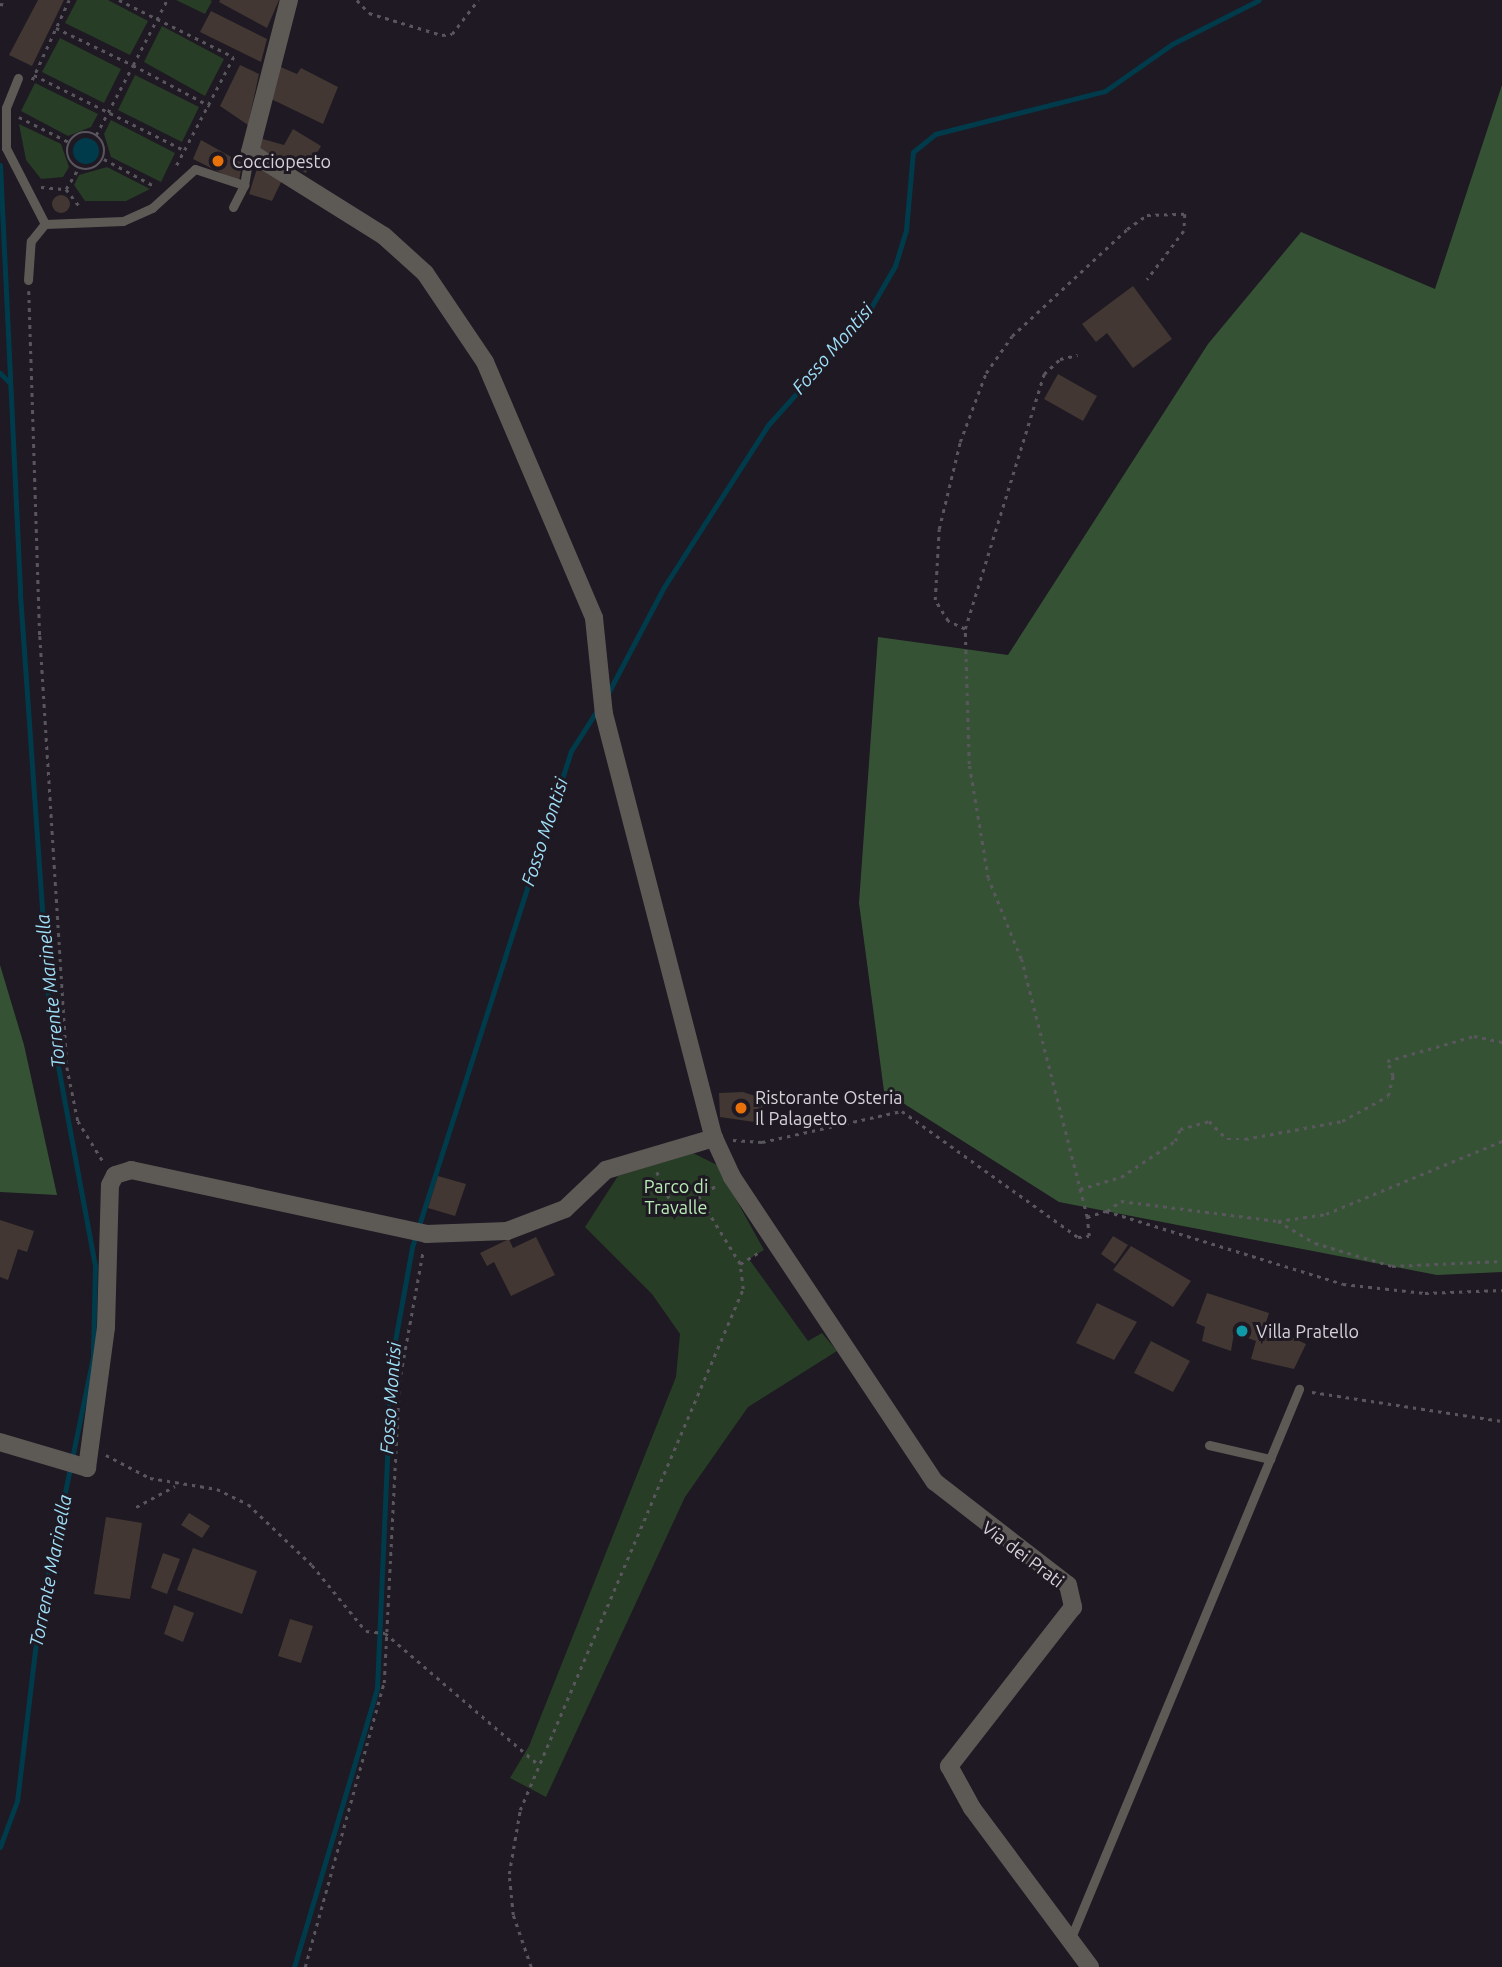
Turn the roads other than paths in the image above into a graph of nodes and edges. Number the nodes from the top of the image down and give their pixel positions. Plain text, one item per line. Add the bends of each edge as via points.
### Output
1 (289, 0) edge
2 (18, 78) dead end
3 (250, 152) junction
4 (244, 185) junction
5 (233, 207) dead end
6 (45, 224) junction
7 (28, 280) road end
8 (713, 1138) junction
9 (1299, 1389) road end
10 (0, 1442) edge
11 (1209, 1445) dead end
12 (1270, 1459) junction
13 (1069, 1941) junction
14 (1090, 1967) edge

1 - 3 street
2 - 6 lane via 6,108 6,148
3 - 4 lane
3 - 8 street, Via dei Prati via 384,236 425,273 485,362 594,618 596,681
4 - 5 lane
4 - 6 lane via 195,169 152,208 123,221
6 - 7 lane via 31,242
8 - 10 street via 648,1153 606,1170 565,1209 537,1225 426,1234 131,1170 115,1175 110,1185 106,1327 87,1468
8 - 13 street, Via dei Prati via 732,1178 935,1482 1068,1585 1073,1607 949,1766 972,1808
9 - 12 lane
11 - 12 lane
12 - 13 lane
13 - 14 street, Via dei Prati

